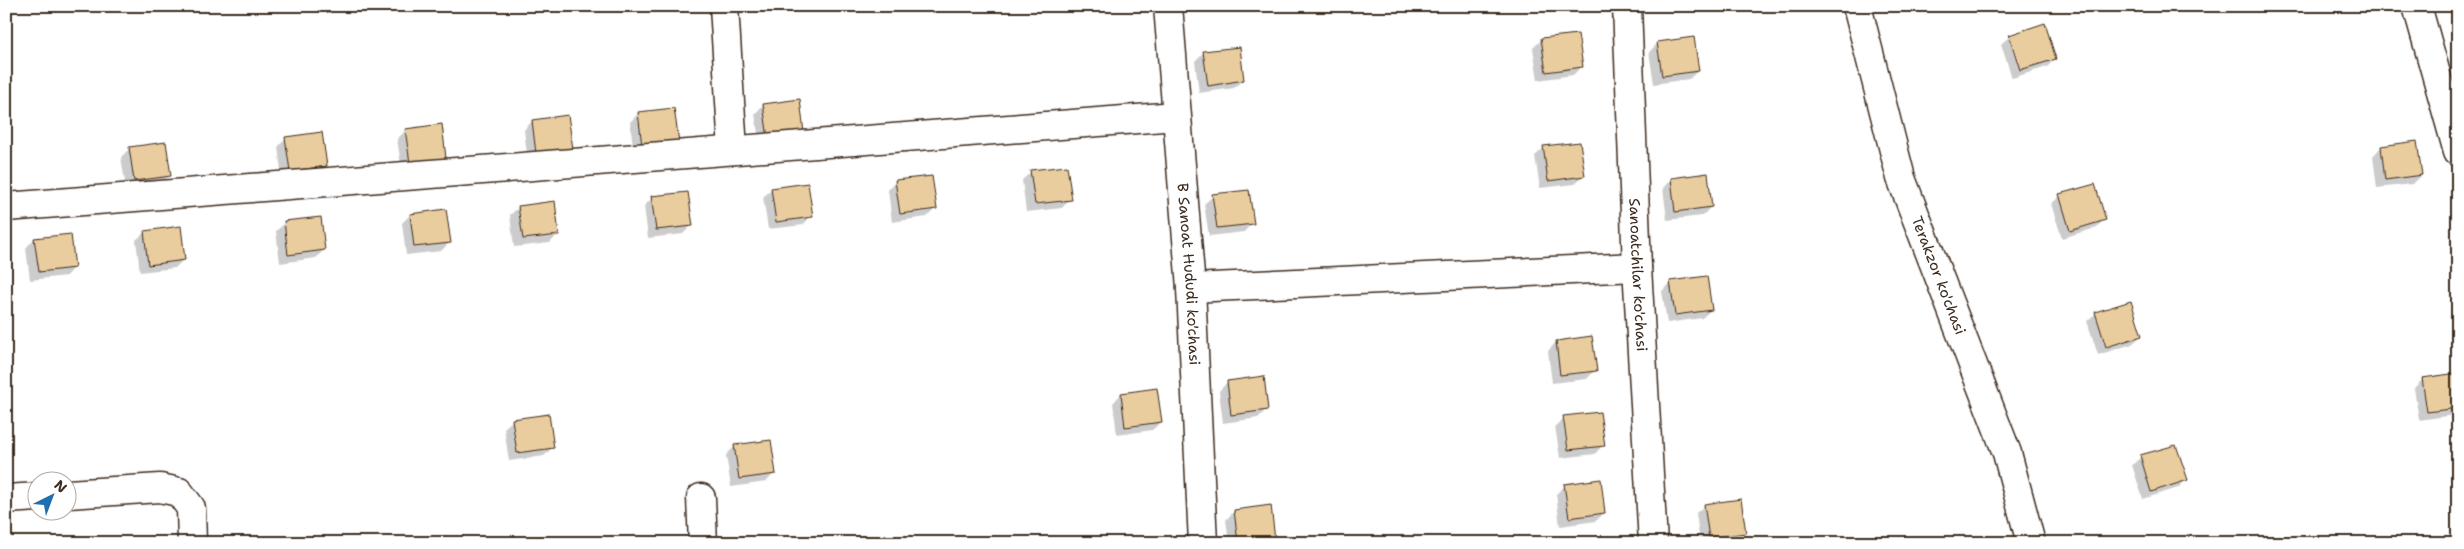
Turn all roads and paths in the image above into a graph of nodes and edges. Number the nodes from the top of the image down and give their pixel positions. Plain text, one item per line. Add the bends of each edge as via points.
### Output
1 (724, 6) edge
2 (1168, 6) edge
3 (1626, 6) edge
4 (1857, 6) edge
5 (2417, 6) edge
6 (1176, 116) junction
7 (733, 150) junction
8 (2458, 152) edge
9 (6, 207) edge
10 (1638, 267) junction
11 (1191, 288) junction
12 (78, 493) edge
13 (28, 498) edge
14 (701, 498) dead end
15 (6, 499) edge
16 (192, 543) edge
17 (703, 543) edge
18 (1203, 543) edge
19 (1653, 543) edge
20 (2031, 543) edge

1 - 7 street
2 - 6 street, B Sanoat Hududi ko'chasi
3 - 10 street, Sanoatchilar ko'chasi
4 - 20 street, Terakzor ko'chasi via 1901,178 2007,453
5 - 8 street
6 - 7 street
6 - 11 street, B Sanoat Hududi ko'chasi
7 - 9 street
10 - 11 street
10 - 19 street, Sanoatchilar ko'chasi
11 - 18 street, B Sanoat Hududi ko'chasi
12 - 16 street via 160,488 179,492 191,508
13 - 15 street
14 - 17 street

